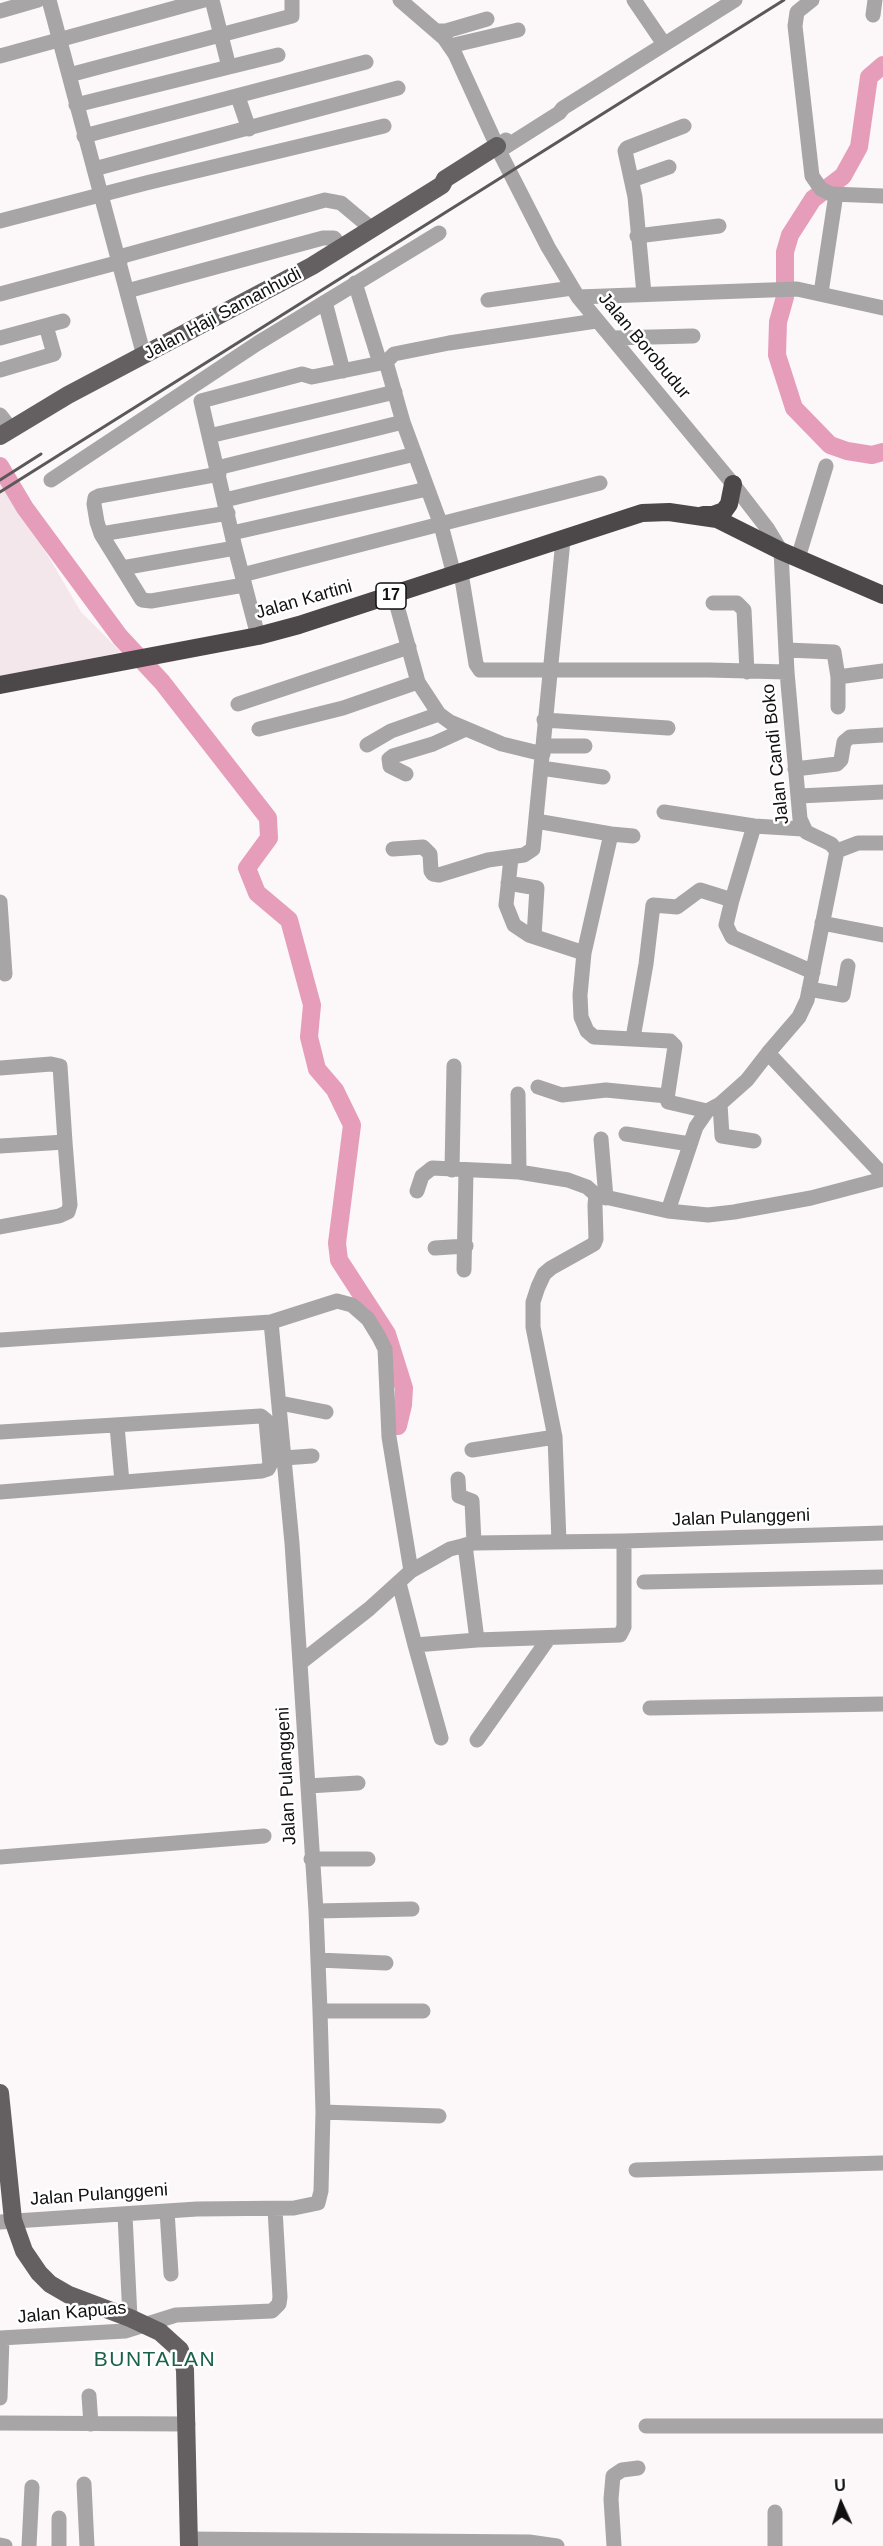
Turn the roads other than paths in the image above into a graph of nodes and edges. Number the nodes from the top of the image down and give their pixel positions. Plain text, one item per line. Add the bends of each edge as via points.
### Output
1 (38, 0) edge
2 (49, 0) edge
3 (204, 0) edge
4 (212, 0) edge
5 (292, 0) edge
6 (400, 0) edge
7 (634, 0) edge
8 (735, 0) edge
9 (812, 0) edge
10 (0, 11) edge
11 (487, 19) dead end
12 (518, 30) dead end
13 (436, 31) junction
14 (222, 35) junction
15 (59, 40) junction
16 (664, 44) junction
17 (450, 46) junction
18 (278, 55) dead end
19 (0, 56) edge
20 (366, 62) dead end
21 (229, 67) junction
22 (69, 75) junction
23 (398, 88) dead end
24 (238, 97) junction
25 (76, 105) junction
26 (384, 126) dead end
27 (684, 126) dead end
28 (247, 130) junction
29 (84, 136) junction
30 (498, 148) junction
31 (252, 157) junction
32 (669, 167) dead end
33 (94, 169) junction
34 (632, 180) junction
35 (827, 192) junction
36 (102, 195) junction
37 (883, 196) edge
38 (0, 221) edge
39 (719, 226) dead end
40 (372, 229) junction
41 (439, 233) dead end
42 (637, 236) junction
43 (342, 248) junction
44 (119, 260) junction
45 (356, 283) junction
46 (127, 291) junction
47 (575, 293) junction
48 (821, 293) junction
49 (0, 294) edge
50 (644, 294) junction
51 (488, 300) dead end
52 (325, 302) junction
53 (883, 308) edge
54 (63, 321) dead end
55 (596, 321) junction
56 (46, 326) junction
57 (693, 336) dead end
58 (612, 338) junction
59 (0, 339) edge
60 (144, 356) junction
61 (383, 362) junction
62 (0, 370) edge
63 (343, 371) junction
64 (197, 383) junction
65 (395, 392) junction
66 (201, 401) junction
67 (403, 422) junction
68 (4, 426) edge
69 (209, 436) junction
70 (415, 454) junction
71 (825, 466) dead end
72 (218, 471) junction
73 (51, 480) dead end
74 (600, 483) dead end
75 (733, 484) junction
76 (427, 489) junction
77 (226, 506) junction
78 (695, 514) junction
79 (441, 525) junction
80 (101, 534) junction
81 (563, 540) junction
82 (233, 541) junction
83 (781, 551) junction
84 (798, 558) junction
85 (122, 568) junction
86 (458, 574) junction
87 (243, 580) junction
88 (393, 595) junction
89 (883, 595) edge
90 (713, 603) dead end
91 (258, 636) junction
92 (409, 646) junction
93 (787, 650) junction
94 (550, 671) junction
95 (883, 671) edge
96 (747, 672) junction
97 (787, 672) junction
98 (838, 677) junction
99 (418, 682) junction
100 (0, 685) edge
101 (238, 704) dead end
102 (838, 707) dead end
103 (439, 714) junction
104 (544, 720) junction
105 (668, 728) dead end
106 (258, 729) dead end
107 (466, 729) junction
108 (883, 735) edge
109 (367, 744) dead end
110 (585, 746) dead end
111 (542, 756) junction
112 (795, 769) junction
113 (406, 774) dead end
114 (603, 777) dead end
115 (883, 792) edge
116 (799, 796) junction
117 (675, 814) dead end
118 (536, 821) junction
119 (754, 826) junction
120 (803, 830) junction
121 (611, 834) junction
122 (633, 836) dead end
123 (883, 843) edge
124 (393, 849) dead end
125 (837, 851) junction
126 (511, 858) junction
127 (508, 883) junction
128 (732, 900) junction
129 (0, 902) edge
130 (822, 923) junction
131 (883, 934) edge
132 (534, 936) junction
133 (584, 953) junction
134 (848, 966) dead end
135 (813, 972) junction
136 (5, 974) dead end
137 (809, 989) junction
138 (633, 1038) junction
139 (768, 1053) junction
140 (454, 1066) dead end
141 (0, 1068) edge
142 (538, 1087) dead end
143 (518, 1094) dead end
144 (667, 1096) junction
145 (713, 1108) junction
146 (626, 1134) dead end
147 (601, 1139) dead end
148 (754, 1141) dead end
149 (66, 1142) junction
150 (690, 1144) junction
151 (0, 1146) edge
152 (459, 1170) junction
153 (519, 1172) junction
154 (883, 1177) edge
155 (417, 1191) dead end
156 (601, 1197) junction
157 (668, 1210) junction
158 (0, 1227) edge
159 (466, 1246) junction
160 (435, 1248) dead end
161 (464, 1270) dead end
162 (271, 1322) junction
163 (0, 1340) edge
164 (279, 1403) junction
165 (326, 1412) dead end
166 (117, 1426) junction
167 (0, 1432) edge
168 (555, 1437) junction
169 (472, 1450) dead end
170 (312, 1456) dead end
171 (284, 1458) junction
172 (458, 1479) dead end
173 (122, 1482) junction
174 (0, 1492) edge
175 (883, 1533) edge
176 (624, 1541) junction
177 (559, 1542) junction
178 (469, 1544) junction
179 (883, 1577) edge
180 (403, 1578) junction
181 (644, 1582) dead end
182 (549, 1638) junction
183 (477, 1640) junction
184 (420, 1645) junction
185 (300, 1663) junction
186 (883, 1704) edge
187 (650, 1708) dead end
188 (441, 1738) dead end
189 (477, 1740) dead end
190 (358, 1783) dead end
191 (308, 1786) junction
192 (264, 1836) dead end
193 (0, 1857) edge
194 (311, 1859) junction
195 (368, 1859) dead end
196 (412, 1909) dead end
197 (316, 1911) junction
198 (318, 1960) junction
199 (386, 1963) dead end
200 (320, 2011) junction
201 (423, 2011) dead end
202 (0, 2093) edge
203 (323, 2112) junction
204 (439, 2116) dead end
205 (883, 2163) edge
206 (636, 2170) dead end
207 (275, 2209) junction
208 (167, 2211) junction
209 (125, 2215) junction
210 (6, 2221) edge
211 (171, 2274) dead end
212 (138, 2321) junction
213 (1, 2338) edge
214 (89, 2396) dead end
215 (0, 2398) edge
216 (0, 2423) edge
217 (91, 2424) junction
218 (188, 2424) junction
219 (646, 2426) dead end
220 (883, 2426) edge
221 (638, 2468) dead end
222 (84, 2484) dead end
223 (32, 2487) dead end
224 (775, 2512) dead end
225 (59, 2518) dead end
226 (189, 2542) edge
227 (552, 2545) edge
228 (0, 2546) edge
229 (6, 2546) edge
230 (29, 2546) edge
231 (59, 2546) edge
232 (87, 2546) edge
233 (614, 2546) edge
234 (775, 2546) edge

1 - 10 street
2 - 15 street
3 - 15 street
4 - 14 street
5 - 14 street via 292,16
6 - 13 street, Jalan Borobudur
7 - 16 street
8 - 16 street
9 - 35 street via 797,12 795,26 812,176
11 - 13 street via 446,32
12 - 17 street
13 - 17 street, Jalan Borobudur
14 - 21 street
14 - 22 street
15 - 19 street
15 - 22 street
16 - 30 street
17 - 30 street, Jalan Borobudur
18 - 21 street
20 - 24 street
21 - 25 street
22 - 25 street
23 - 28 street
24 - 28 street
24 - 29 street
25 - 29 street
26 - 31 street
27 - 34 street via 627,148
28 - 31 street
28 - 33 street
29 - 33 street
30 - 40 main road, Jalan Haji Samanhudi
30 - 47 street, Jalan Borobudur
31 - 36 street
32 - 34 street
33 - 36 street
34 - 42 street
35 - 37 street
35 - 48 street
36 - 38 street
36 - 44 street
39 - 42 street
40 - 43 main road, Jalan Haji Samanhudi
40 - 44 street via 341,203 325,200
41 - 45 street
42 - 50 street
43 - 46 street via 334,238 323,238
43 - 60 main road, Jalan Haji Samanhudi
44 - 46 street
44 - 49 street
45 - 52 street
45 - 61 street
46 - 60 street
47 - 50 street
47 - 51 street
47 - 55 street, Jalan Borobudur
48 - 50 street via 774,289
48 - 53 street
52 - 63 street
52 - 64 street
54 - 56 street
55 - 58 street, Jalan Borobudur
55 - 61 street via 443,344 394,354
56 - 59 street
56 - 62 street via 54,354
57 - 58 street
58 - 75 street, Jalan Borobudur
60 - 68 main road, Jalan Haji Samanhudi
61 - 63 street
61 - 65 street
63 - 66 street via 312,377 302,374
64 - 66 street
64 - 73 street
65 - 67 street
65 - 69 street
66 - 69 street
67 - 70 street
67 - 72 street
69 - 72 street
70 - 76 street
70 - 77 street
71 - 84 street
72 - 77 street
72 - 80 street via 97,497 94,511
74 - 79 street
75 - 78 highway via 724,511
75 - 83 street, Jalan Borobudur
76 - 79 street
76 - 82 street
77 - 80 street
77 - 82 street
78 - 81 highway, Jalan Kartini / 17 via 635,515
78 - 83 highway, Jalan Kartini / 17 via 717,519
79 - 86 street
79 - 87 street
80 - 85 street
81 - 86 highway, Jalan Kartini / 17
81 - 94 street
82 - 85 street
82 - 87 street
83 - 84 highway, 17
83 - 93 street, Jalan Candi Boko
84 - 89 highway, 17
85 - 87 street via 140,598 146,601
86 - 88 highway, Jalan Kartini / 17
86 - 94 street via 478,669
87 - 91 street
88 - 91 highway, Jalan Kartini / 17
88 - 92 street
90 - 96 street via 737,603 744,610
91 - 100 highway, Jalan Kartini / 17
92 - 99 street
92 - 101 street
93 - 97 street, Jalan Candi Boko
93 - 98 street via 834,652
94 - 96 street
94 - 104 street
95 - 98 street
96 - 97 street
97 - 112 street, Jalan Candi Boko
98 - 102 street
99 - 103 street
99 - 106 street via 344,708
103 - 107 street
103 - 109 street
104 - 105 street
104 - 111 street
107 - 111 street
107 - 113 street via 389,759 390,766
108 - 112 street via 850,737 844,742 837,764
110 - 111 street
111 - 114 street
111 - 118 street
112 - 116 street, Jalan Candi Boko
115 - 116 street
116 - 120 street, Jalan Candi Boko
117 - 119 street
118 - 121 street
118 - 126 street via 533,849
119 - 120 street
119 - 128 street
120 - 125 street, Jalan Candi Boko
121 - 122 street
121 - 133 street
123 - 125 street via 858,843
124 - 126 street via 423,847 430,854 431,871 439,875 488,860
125 - 130 street
126 - 127 street
127 - 132 street via 509,916 518,929
127 - 132 street via 537,888
128 - 135 street via 726,924 732,937
128 - 138 street via 702,890 675,908 653,905
129 - 136 street
130 - 131 street
130 - 135 street
132 - 133 street
133 - 138 street via 581,1017 587,1031 594,1037
134 - 137 street via 843,995
135 - 137 street
137 - 139 street via 799,1017
138 - 144 street via 674,1044
139 - 145 street via 747,1080
139 - 154 street
140 - 152 street
141 - 149 street via 60,1066
142 - 144 street via 562,1095 606,1090
143 - 153 street
144 - 145 street via 668,1102
145 - 148 street via 722,1136
145 - 150 street via 696,1127
146 - 150 street
147 - 156 street
149 - 151 street
149 - 158 street via 68,1212
150 - 157 street
152 - 153 street
152 - 155 street via 432,1168 426,1171
152 - 159 street
153 - 156 street via 567,1180
154 - 157 street via 811,1198 734,1212 708,1215
156 - 157 street
156 - 168 street via 595,1204 594,1244 544,1274 533,1302 533,1327
159 - 160 street
159 - 161 street
162 - 163 street
162 - 164 street
162 - 180 street via 337,1302 352,1305 379,1336 385,1349
164 - 165 street
164 - 171 street
166 - 167 street
166 - 173 street
166 - 173 street via 261,1416 267,1423 268,1469
168 - 169 street
168 - 177 street
170 - 171 street
171 - 185 street
172 - 178 street via 459,1496 472,1501
173 - 174 street
175 - 176 street, Jalan Pulanggeni
176 - 177 street, Jalan Pulanggeni
176 - 182 street via 623,1632
177 - 178 street, Jalan Pulanggeni
178 - 180 street, Jalan Pulanggeni via 443,1553
178 - 183 street
179 - 181 street
180 - 184 street
180 - 185 street, Jalan Pulanggeni
182 - 183 street
182 - 189 street
183 - 184 street
184 - 188 street
185 - 191 street, Jalan Pulanggeni
186 - 187 street
190 - 191 street
191 - 194 street, Jalan Pulanggeni
192 - 193 street
194 - 195 street
194 - 197 street, Jalan Pulanggeni
196 - 197 street
197 - 198 street, Jalan Pulanggeni
198 - 199 street
198 - 200 street, Jalan Pulanggeni
200 - 201 street
200 - 203 street, Jalan Pulanggeni
202 - 210 main road
203 - 204 street
203 - 207 street, Jalan Pulanggeni via 320,2200 314,2205
205 - 206 street
207 - 208 street, Jalan Pulanggeni
207 - 212 street, Jalan Kapuas via 280,2297 277,2308
208 - 209 street, Jalan Pulanggeni
208 - 211 street
209 - 210 street, Jalan Pulanggeni
209 - 212 street
210 - 212 main road via 50,2284
212 - 213 street, Jalan Kapuas via 125,2331
212 - 218 main road via 168,2337 180,2350
213 - 215 street
214 - 217 street
216 - 217 street
217 - 218 street
218 - 226 main road
219 - 220 street
221 - 233 street via 613,2476
222 - 232 street
223 - 230 street
224 - 234 street
225 - 231 street
226 - 227 street
228 - 229 street

